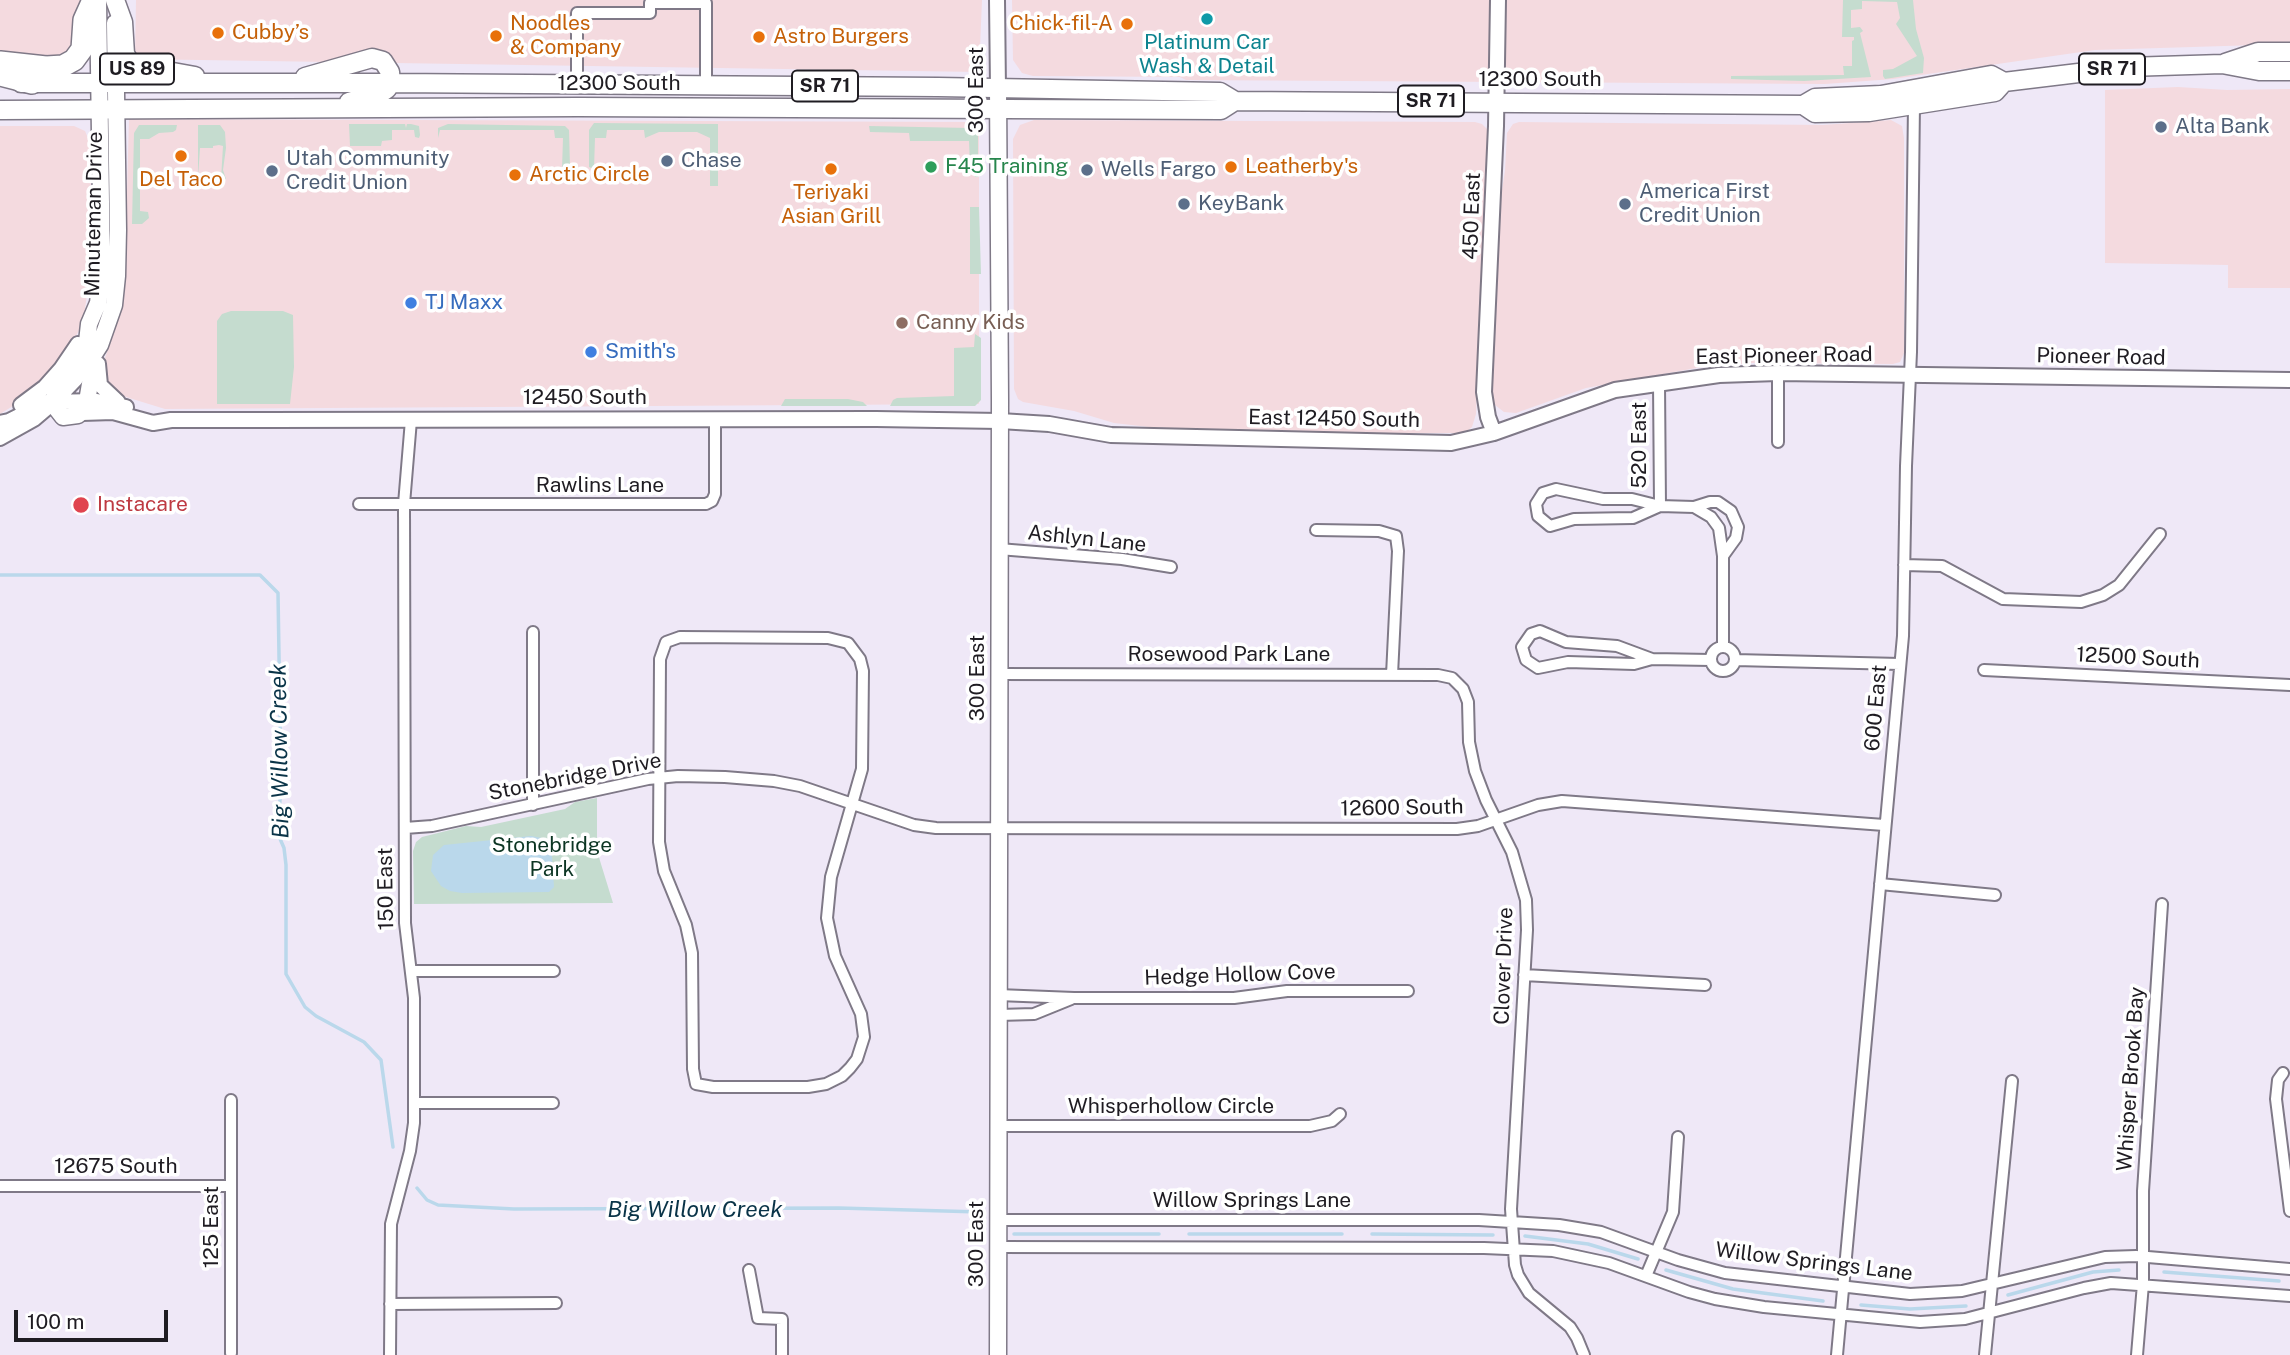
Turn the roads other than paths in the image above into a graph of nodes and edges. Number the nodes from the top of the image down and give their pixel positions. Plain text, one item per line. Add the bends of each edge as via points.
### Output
1 (96, 0) edge
2 (114, 0) edge
3 (998, 0) edge
4 (1498, 0) edge
5 (2290, 52) edge
6 (0, 62) edge
7 (2222, 64) junction
8 (2290, 71) edge
9 (0, 75) edge
10 (2004, 82) junction
11 (0, 83) edge
12 (32, 83) junction
13 (391, 83) junction
14 (107, 84) junction
15 (211, 84) junction
16 (281, 84) junction
17 (577, 85) junction
18 (706, 85) junction
19 (998, 89) junction
20 (1235, 101) junction
21 (1497, 102) junction
22 (1914, 104) junction
23 (1803, 105) junction
24 (326, 108) junction
25 (0, 110) edge
26 (107, 110) junction
27 (998, 110) junction
28 (89, 324) junction
29 (100, 345) junction
30 (90, 359) junction
31 (1778, 373) junction
32 (1910, 375) junction
33 (2290, 380) edge
34 (1659, 383) junction
35 (54, 402) junction
36 (122, 405) junction
37 (85, 407) junction
38 (63, 417) junction
39 (34, 419) junction
40 (715, 419) junction
41 (411, 420) junction
42 (0, 421) edge
43 (171, 421) junction
44 (1000, 421) junction
45 (1494, 433) junction
46 (0, 438) edge
47 (1779, 442) dead end
48 (359, 504) dead end
49 (404, 504) junction
50 (1660, 506) junction
51 (1694, 508) junction
52 (1316, 530) dead end
53 (2160, 534) dead end
54 (999, 550) junction
55 (1723, 556) junction
56 (1904, 565) junction
57 (1171, 567) dead end
58 (533, 632) dead end
59 (1723, 647) junction
60 (1652, 659) junction
61 (1711, 660) junction
62 (1735, 660) junction
63 (1900, 663) junction
64 (1984, 670) dead end
65 (999, 674) junction
66 (1392, 675) junction
67 (1458, 683) joint
68 (2290, 685) edge
69 (659, 778) junction
70 (852, 804) junction
71 (533, 805) junction
72 (1496, 820) junction
73 (1885, 825) junction
74 (405, 828) junction
75 (999, 828) junction
76 (1880, 884) junction
77 (1995, 895) dead end
78 (2162, 905) dead end
79 (412, 971) junction
80 (554, 971) dead end
81 (1524, 975) junction
82 (1705, 985) dead end
83 (1408, 991) dead end
84 (998, 995) junction
85 (1074, 998) junction
86 (999, 1015) junction
87 (2283, 1073) dead end
88 (2012, 1081) dead end
89 (231, 1100) dead end
90 (415, 1103) junction
91 (553, 1103) dead end
92 (1340, 1114) dead end
93 (998, 1126) junction
94 (1678, 1137) dead end
95 (0, 1186) edge
96 (231, 1186) junction
97 (2290, 1210) edge
98 (999, 1220) junction
99 (1512, 1222) junction
100 (999, 1247) junction
101 (1513, 1249) junction
102 (1657, 1252) junction
103 (2143, 1257) junction
104 (2290, 1269) edge
105 (749, 1270) dead end
106 (1646, 1276) junction
107 (1992, 1284) junction
108 (2143, 1284) junction
109 (1843, 1287) junction
110 (2290, 1296) edge
111 (556, 1303) dead end
112 (390, 1304) junction
113 (1989, 1313) junction
114 (1840, 1314) junction
115 (231, 1353) dead end
116 (390, 1355) edge
117 (782, 1355) edge
118 (998, 1355) edge
119 (1584, 1355) edge
120 (1837, 1355) edge
121 (1985, 1355) edge
122 (2137, 1355) edge

1 - 6 highway via 84,20 82,49 74,60 46,68
1 - 14 main road, US 89
2 - 14 main road, US 89
2 - 15 main road, US 89 via 123,22 125,54 133,67 194,75
3 - 19 street, 300 East
4 - 21 street, 450 East
5 - 7 main road, 12300 South / SR 71 via 2258,52
7 - 8 main road, 12300 South / SR 71
7 - 10 main road, 12300 South / SR 71 via 2129,67
9 - 12 highway
10 - 22 main road, 12300 South / SR 71 via 1995,92
10 - 23 main road, 12300 South / SR 71 via 1991,75 1881,94 1815,98
11 - 12 main road, 12300 South / US 89
12 - 14 main road, 12300 South / US 89
13 - 16 main road, 12300 South / SR 71
13 - 16 main road, US 89 via 383,61 372,58
13 - 17 main road, 12300 South / SR 71
13 - 24 main road, US 89 via 381,93
14 - 15 main road, 12300 South
14 - 26 main road
15 - 16 main road, 12300 South / US 89
17 - 18 main road, 12300 South / SR 71
17 - 18 street via 577,13 650,13 650,3 706,3
18 - 19 main road, 12300 South / SR 71
19 - 20 main road, 12300 South / SR 71 via 1220,92
19 - 27 main road, 300 East
20 - 21 main road, 12300 South / SR 71
20 - 27 main road, 12300 South / SR 71 via 1221,110
21 - 23 main road, 12300 South / SR 71
21 - 45 street, 450 East via 1485,392
22 - 23 main road, 12300 South / SR 71 via 1869,112 1815,113
22 - 32 street, 600 East
24 - 26 main road, 12300 South / US 89
24 - 27 main road, 12300 South / SR 71
25 - 26 main road, 12300 South / US 89
26 - 28 main road, Minuteman Drive via 102,270 98,303
26 - 29 main road, Minuteman Drive via 117,276 114,305
27 - 44 main road, 300 East
28 - 35 main road via 87,342 54,390
28 - 42 street, Minuteman Drive via 45,387
29 - 30 main road, Minuteman Drive
29 - 36 street via 98,380
30 - 35 street, Minuteman Drive
30 - 37 main road
31 - 32 street, East Pioneer Road
31 - 34 street, East Pioneer Road
31 - 47 street
32 - 33 street, Pioneer Road
32 - 56 street, 600 East
34 - 45 street, East 12450 South via 1615,390
34 - 50 street, 520 East
35 - 37 street, 12450 South
35 - 38 main road
35 - 39 street, Minuteman Drive
35 - 42 street via 41,403 9,422
36 - 37 street, 12450 South
36 - 43 street, 12450 South
37 - 38 main road via 74,417
37 - 43 street, 12450 South via 153,423
38 - 39 street
39 - 46 street, Minuteman Drive
40 - 41 street, 12450 South
40 - 44 street, 12450 South
40 - 49 street, Rawlins Lane via 715,494 706,504
41 - 43 street, 12450 South
41 - 49 street, 150 East
44 - 45 street, East 12450 South via 1111,435 1451,443
44 - 54 main road, 300 East
48 - 49 street, Rawlins Lane
49 - 74 street, 150 East
50 - 50 street via 1633,518 1574,519 1550,526 1538,516 1536,504 1543,493 1556,489
50 - 51 street
51 - 55 street via 1717,524
51 - 55 street via 1718,502 1735,515 1738,533
52 - 66 street via 1379,531 1396,536
53 - 56 street via 2119,585 2081,602 2003,599 1942,566
54 - 57 street, Ashlyn Lane
54 - 65 main road, 300 East
55 - 59 street
56 - 63 street, 600 East
58 - 71 street
59 - 61 street via 1715,649
59 - 62 street via 1733,652
60 - 60 street via 1634,664 1568,662 1538,668 1526,660 1522,646 1540,631 1566,642 1617,646
60 - 61 street
61 - 62 street via 1723,671
62 - 63 street
63 - 73 street, 600 East
64 - 68 street, 12500 South
65 - 66 street, Rosewood Park Lane
65 - 75 main road, 300 East
66 - 67 street, Rosewood Park Lane via 1445,676
67 - 72 street, Clover Drive via 1468,702 1475,771
69 - 70 street, Stonebridge Drive via 774,781
69 - 70 street via 660,659 666,642 680,637 828,638 853,648 863,671 860,778
69 - 70 street via 661,862 692,953 693,1069 696,1084 713,1087 817,1086 842,1076 857,1059 864,1025 835,956 827,918 831,877
69 - 71 street, Stonebridge Drive
70 - 75 street, Stonebridge Drive via 915,825
71 - 74 street, Stonebridge Drive via 432,827
72 - 73 street, 12600 South via 1538,805 1574,801
72 - 75 street, 12600 South via 1457,828
72 - 81 street, Clover Drive via 1523,884 1527,913
73 - 76 street, 600 East
74 - 79 street, 150 East via 405,922
75 - 84 main road, 300 East
76 - 77 street
76 - 109 street, 600 East
78 - 103 street, Whisper Brook Bay via 2143,1191
79 - 80 street
79 - 90 street, 150 East
81 - 82 street
81 - 99 street, Clover Drive
83 - 85 street, Hedge Hollow Cove
84 - 85 street, Hedge Hollow Cove
84 - 86 main road, 300 East
85 - 86 street, Hedge Hollow Cove via 1034,1014
86 - 93 main road, 300 East
87 - 97 street via 2276,1099
88 - 107 street
89 - 96 street, 125 East
90 - 91 street
90 - 112 street, 150 East via 413,1138 391,1224
92 - 93 street, Whisperhollow Circle via 1332,1121 1310,1126
93 - 98 main road, 300 East
94 - 102 street via 1673,1212
95 - 96 street, 12675 South
96 - 115 street, 125 East
98 - 99 street, Willow Springs Lane
98 - 100 main road, 300 East
99 - 101 street, Clover Drive
99 - 102 street, Willow Springs Lane via 1601,1232
100 - 101 street
100 - 118 main road, 300 East
101 - 106 street via 1582,1256
101 - 119 street, Clover Drive via 1518,1275 1529,1293 1570,1328
102 - 106 street
102 - 109 street, Willow Springs Lane via 1725,1273
103 - 104 street, Willow Springs Lane
103 - 107 street, Willow Springs Lane via 2089,1259
103 - 108 street, Whisper Brook Bay
105 - 117 street via 758,1318 782,1319
106 - 114 street via 1715,1299
107 - 109 street, Willow Springs Lane via 1924,1294
107 - 113 street
108 - 110 street
108 - 113 street via 2099,1284
108 - 122 street, Whisper Brook Bay
109 - 114 street, 600 East
111 - 112 street
112 - 116 street, 150 East
113 - 114 street via 1920,1322
113 - 121 street
114 - 120 street, 600 East

